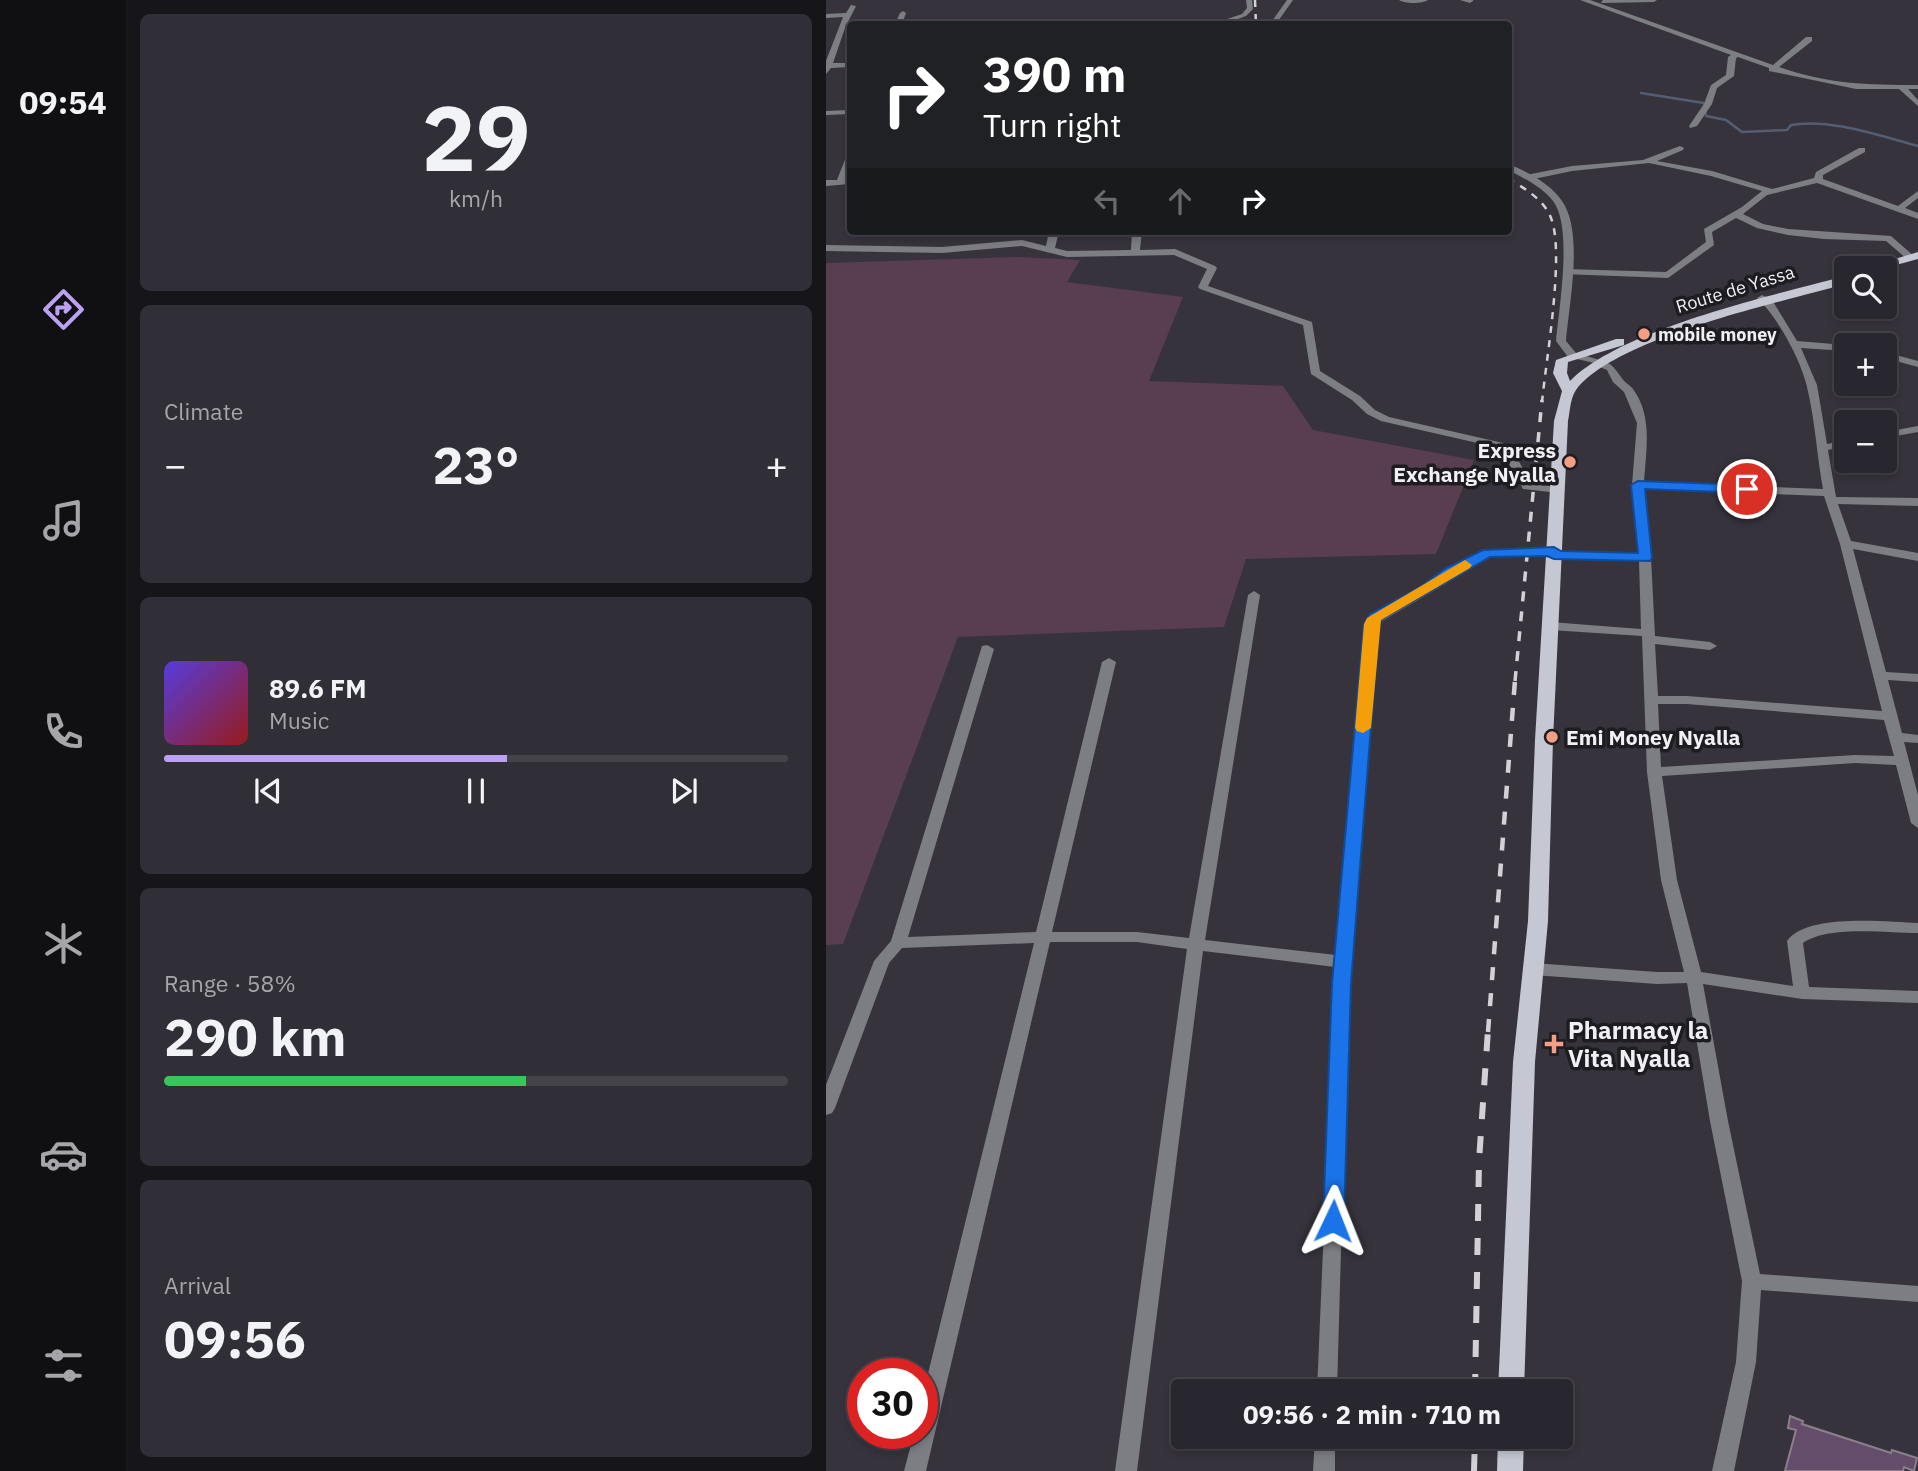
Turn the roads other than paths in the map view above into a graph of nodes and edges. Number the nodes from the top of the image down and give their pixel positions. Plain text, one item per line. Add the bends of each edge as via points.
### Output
1 (1248, 0) edge
2 (1290, 0) edge
3 (1402, 0) edge
4 (1425, 0) edge
5 (1463, 0) edge
6 (1654, 0) edge
7 (1470, 1) edge
8 (1587, 1) edge
9 (853, 6) dead end
10 (903, 13) dead end
11 (848, 15) junction
12 (826, 16) edge
13 (899, 21) edge
14 (1227, 21) edge
15 (1275, 21) edge
16 (841, 28) junction
17 (847, 28) edge
18 (1809, 39) dead end
19 (1739, 55) junction
20 (847, 65) edge
21 (827, 68) edge
22 (1772, 69) junction
23 (1901, 87) junction
24 (1918, 87) edge
25 (1918, 104) edge
26 (847, 112) edge
27 (826, 113) edge
28 (1693, 126) dead end
29 (1680, 148) dead end
30 (1862, 150) dead end
31 (1650, 162) junction
32 (1512, 168) edge
33 (1529, 177) junction
34 (1818, 180) junction
35 (845, 182) edge
36 (826, 183) edge
37 (1771, 191) junction
38 (1918, 194) edge
39 (1899, 209) junction
40 (1735, 214) junction
41 (1918, 216) edge
42 (1053, 235) edge
43 (1137, 235) edge
44 (826, 248) edge
45 (1050, 250) junction
46 (1135, 253) junction
47 (1915, 257) edge
48 (1897, 262) edge
49 (1897, 264) edge
50 (1566, 272) junction
51 (1834, 279) edge
52 (1834, 283) edge
53 (1765, 300) junction
54 (1637, 340) junction
55 (1794, 344) junction
56 (1834, 347) edge
57 (1572, 355) junction
58 (1897, 358) edge
59 (1599, 363) junction
60 (1918, 364) edge
61 (1568, 391) junction
62 (1918, 429) edge
63 (1897, 433) edge
64 (1834, 446) edge
65 (1823, 448) junction
66 (1638, 485) junction
67 (1558, 491) junction
68 (1830, 496) junction
69 (1918, 502) edge
70 (1846, 544) junction
71 (1554, 553) junction
72 (1918, 557) edge
73 (1645, 558) junction
74 (1254, 595) dead end
75 (1550, 626) junction
76 (1649, 636) junction
77 (1710, 646) dead end
78 (987, 649) dead end
79 (1109, 662) dead end
80 (1880, 676) junction
81 (1918, 678) edge
82 (1652, 700) junction
83 (1891, 716) junction
84 (1896, 737) junction
85 (1918, 738) edge
86 (1902, 761) junction
87 (1654, 772) junction
88 (1918, 823) edge
89 (1918, 928) edge
90 (1043, 937) junction
91 (898, 943) junction
92 (1196, 944) junction
93 (1343, 962) junction
94 (1534, 969) junction
95 (1694, 977) junction
96 (1802, 993) junction
97 (1918, 997) edge
98 (826, 1108) edge
99 (1752, 1281) junction
100 (1918, 1294) edge
101 (1328, 1379) edge
102 (1511, 1379) edge
103 (1325, 1449) edge
104 (1511, 1449) edge
105 (915, 1471) edge
106 (1126, 1471) edge
107 (1324, 1471) edge
108 (1510, 1471) edge
109 (1723, 1471) edge

1 - 14 street via 1248,12
2 - 15 street
3 - 4 street
5 - 7 street
6 - 8 street
8 - 19 street
9 - 11 street
10 - 13 street
11 - 12 street
11 - 16 street
16 - 17 street
16 - 21 street
18 - 22 street
19 - 22 street
19 - 28 street via 1732,57 1730,76 1714,87
20 - 21 street
22 - 23 street via 1856,87
23 - 24 street
23 - 25 street
26 - 27 street
29 - 31 street
30 - 34 street via 1819,174
31 - 33 street
31 - 37 street
32 - 33 street
33 - 50 street via 1557,200 1568,221
34 - 37 street
34 - 39 street
35 - 36 street
37 - 40 street
38 - 39 street
39 - 41 street
40 - 47 street via 1788,232 1888,238
40 - 50 street via 1707,231 1709,246 1671,274
42 - 45 street
43 - 46 street
44 - 45 street via 942,250 979,243 1022,243
45 - 46 street
46 - 67 street via 1179,253 1212,268 1203,287 1308,324 1315,372 1371,412 1499,445 1508,452 1527,487
47 - 48 main road
47 - 49 main road
50 - 57 street via 1561,341
51 - 53 main road, Route de Yassa
52 - 53 main road, Route de Yassa
53 - 54 main road, Route de Yassa
53 - 55 street
54 - 57 main road
54 - 59 main road
55 - 56 street
55 - 65 street via 1812,385
57 - 59 street
57 - 61 main road via 1560,364
58 - 60 street
59 - 61 main road
59 - 66 street via 1611,368 1629,391 1642,422
61 - 67 main road via 1561,421
62 - 63 street
64 - 65 street
65 - 68 street
66 - 68 street
66 - 73 street
67 - 71 main road
68 - 69 street
68 - 70 street
70 - 72 street
70 - 80 street
71 - 73 street
71 - 75 main road
71 - 93 street via 1488,553 1451,571 1371,624
73 - 76 street
74 - 92 street
75 - 76 street
75 - 94 main road
76 - 77 street
76 - 82 street
78 - 91 street
79 - 90 street
80 - 81 street
80 - 83 street
82 - 83 street
82 - 87 street
83 - 84 street
84 - 85 street
84 - 86 street
86 - 87 street via 1855,759
86 - 88 street
87 - 95 street via 1669,880
89 - 96 street via 1821,929 1799,936 1795,942
90 - 91 street
90 - 92 street via 1137,937
90 - 105 street
91 - 98 street via 881,961
92 - 93 street
92 - 106 street
93 - 101 street
94 - 95 street
94 - 102 main road via 1523,1088
95 - 96 street
95 - 99 street
96 - 97 street
99 - 100 street
99 - 109 street via 1746,1362
103 - 107 street
104 - 108 main road

